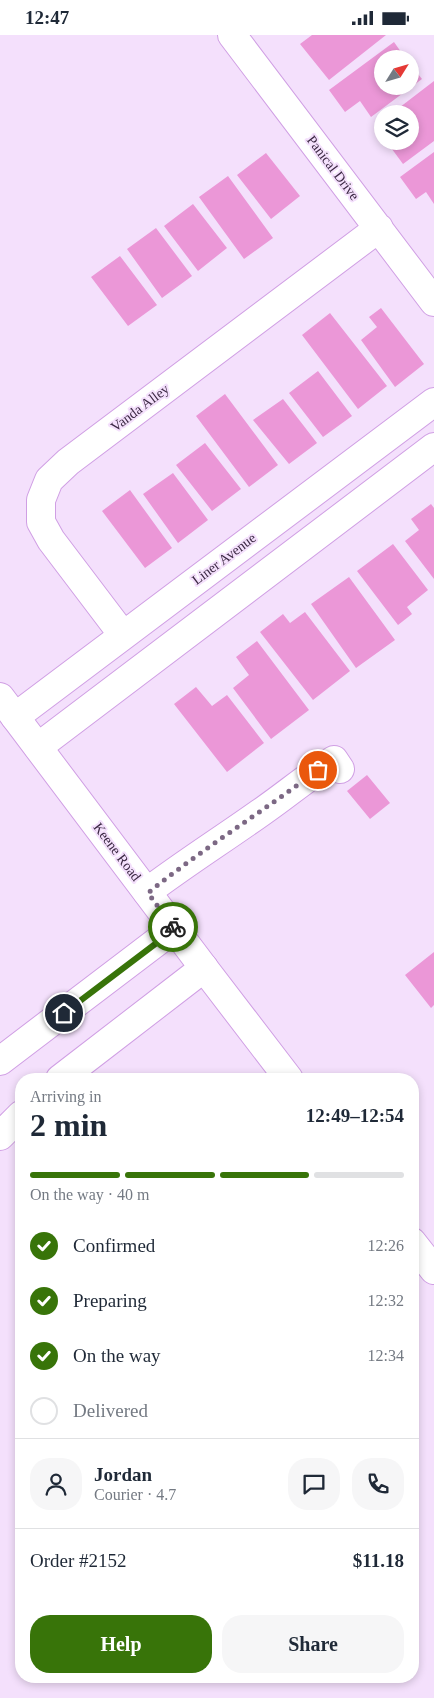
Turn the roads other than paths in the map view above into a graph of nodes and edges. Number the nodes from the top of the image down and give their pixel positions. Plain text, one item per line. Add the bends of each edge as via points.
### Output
1 (232, 35) edge
2 (379, 228) junction
3 (434, 302) edge
4 (434, 402) edge
5 (434, 447) edge
6 (123, 635) junction
7 (8, 707) edge
8 (38, 747) junction
9 (340, 769) dead end
10 (148, 893) junction
11 (175, 929) junction
12 (204, 968) junction
13 (0, 1061) edge
14 (68, 1073) edge
15 (284, 1073) edge
16 (15, 1121) edge
17 (0, 1136) edge
18 (419, 1251) edge
19 (434, 1270) edge

1 - 2 main road, Panical Drive
2 - 3 main road, Panical Drive
2 - 6 main road, Vanda Alley via 68,462 50,480 41,500 41,522
4 - 6 main road, Liner Avenue
5 - 8 main road
6 - 7 main road, Liner Avenue
7 - 8 main road, Keene Road
8 - 10 main road, Keene Road
9 - 10 main road via 334,760 318,770 185,863
10 - 11 main road, Keene Road
11 - 12 main road, Keene Road
11 - 13 main road
12 - 14 main road
12 - 15 main road, Keene Road
16 - 17 main road
18 - 19 main road

